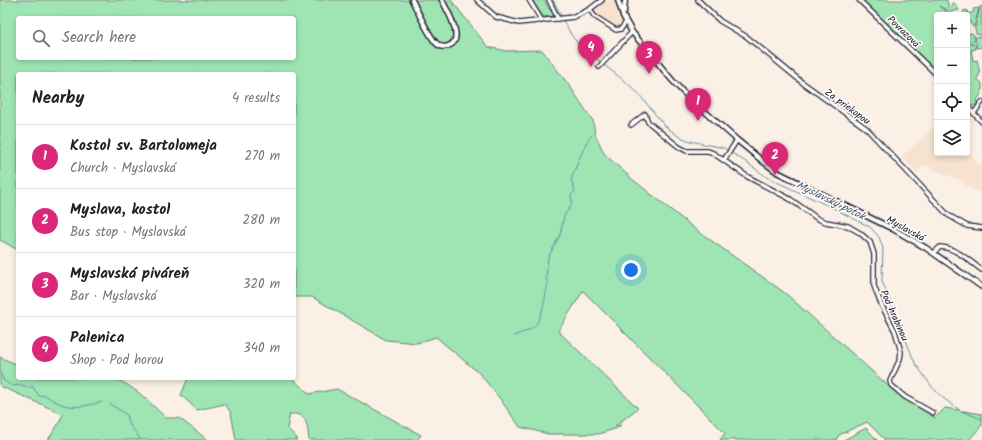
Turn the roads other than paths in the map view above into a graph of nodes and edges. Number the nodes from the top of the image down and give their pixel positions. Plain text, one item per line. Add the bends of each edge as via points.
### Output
1 (412, 0) edge
2 (442, 0) edge
3 (477, 0) edge
4 (529, 0) edge
5 (549, 0) edge
6 (602, 0) edge
7 (618, 0) edge
8 (625, 0) edge
9 (698, 0) edge
10 (860, 0) edge
11 (590, 9) junction
12 (623, 16) junction
13 (559, 19) junction
14 (542, 21) junction
15 (626, 22) junction
16 (632, 32) junction
17 (599, 67) dead end
18 (934, 72) edge
19 (982, 102) edge
20 (970, 109) edge
21 (974, 114) junction
22 (982, 122) edge
23 (631, 125) dead end
24 (737, 140) junction
25 (724, 160) junction
26 (982, 228) edge
27 (934, 254) junction
28 (982, 270) edge
29 (982, 287) edge
30 (933, 413) dead end

1 - 2 street via 433,39 439,46 444,47 453,43 456,34
3 - 14 street via 496,17 515,22
4 - 14 street
5 - 13 street
6 - 11 street
7 - 12 street, Myslavská
8 - 12 street
9 - 26 street, Za priekopou via 720,21 747,37 803,83 866,128 948,215 967,226
10 - 18 street, Povrazová
11 - 13 street via 574,17
11 - 15 street via 594,16 616,30 621,29
12 - 15 street, Myslavská
13 - 14 street
15 - 16 street, Myslavská
16 - 17 street
16 - 24 street, Myslavská via 683,92
19 - 21 street
20 - 21 street
21 - 22 street
23 - 25 street, Pod hrabinou via 645,114 648,122 679,147 687,151 711,152
24 - 25 street
24 - 27 street, Myslavská via 777,172 893,229
25 - 30 street, Pod hrabinou via 748,177 790,199 818,219 848,226 870,242 874,254 874,286 895,331 901,352 890,381 891,385 905,397
27 - 28 street via 940,247 947,248
27 - 29 street, Myslavská

